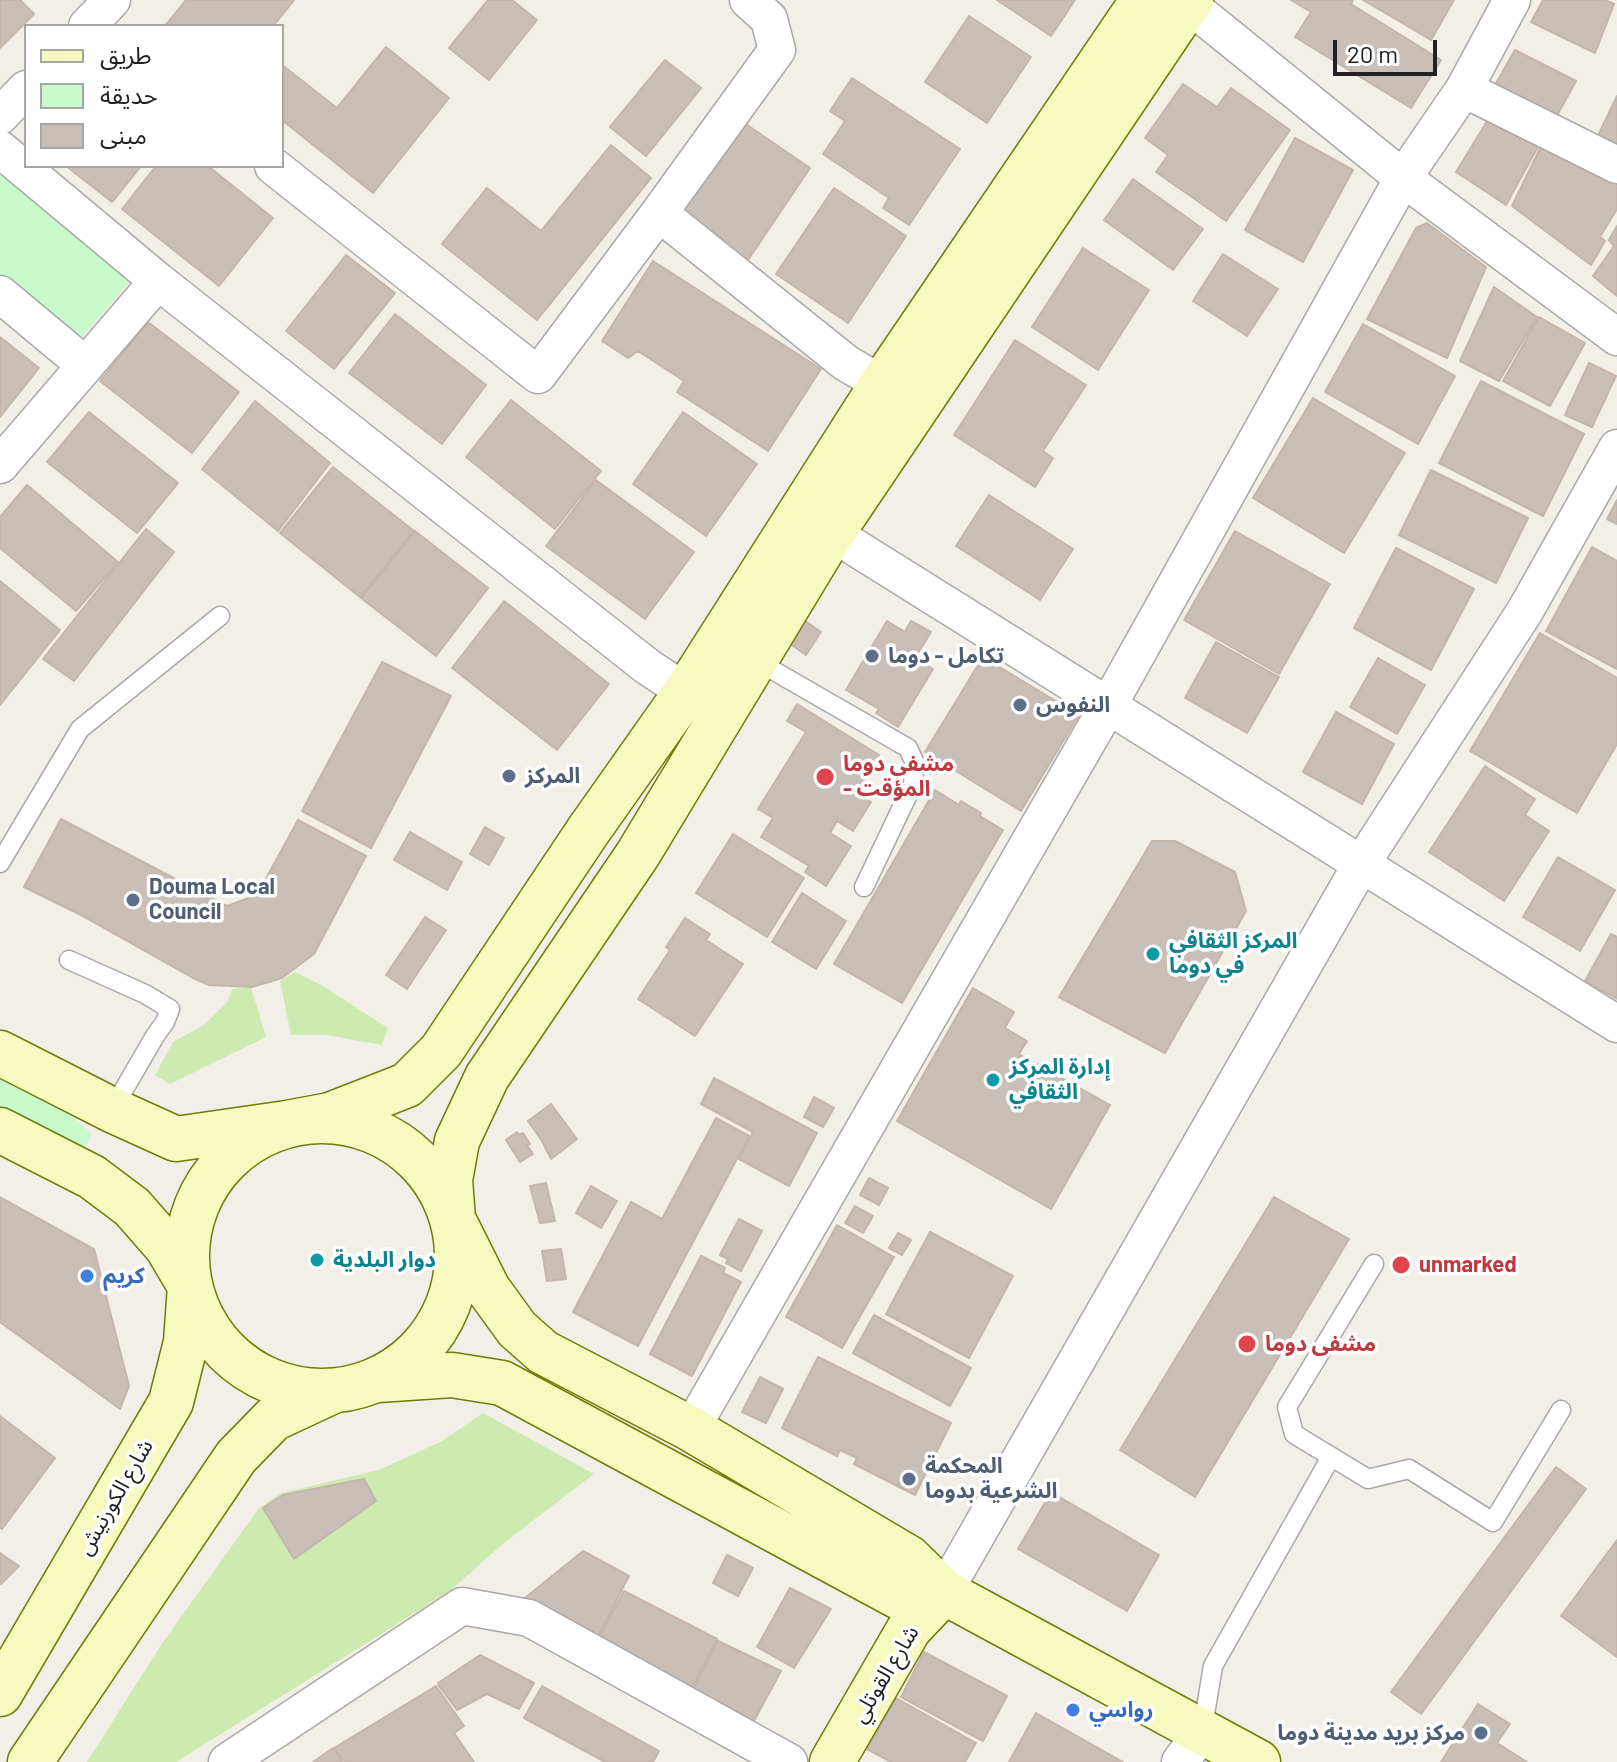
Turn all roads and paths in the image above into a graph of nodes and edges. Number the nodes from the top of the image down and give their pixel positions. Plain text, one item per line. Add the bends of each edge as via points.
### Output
1 (748, 0) edge
2 (1143, 0) edge
3 (1512, 0) edge
4 (1190, 2) edge
5 (1464, 89) junction
6 (24, 91) edge
7 (0, 116) edge
8 (0, 149) edge
9 (1617, 165) edge
10 (276, 168) edge
11 (1403, 178) junction
12 (659, 213) junction
13 (158, 281) junction
14 (0, 294) edge
15 (1617, 337) edge
16 (85, 365) junction
17 (882, 384) junction
18 (1617, 448) edge
19 (0, 465) edge
20 (817, 522) junction
21 (220, 616) dead end
22 (755, 660) junction
23 (686, 692) junction
24 (1108, 706) junction
25 (588, 831) junction
26 (638, 854) junction
27 (0, 863) edge
28 (1362, 863) junction
29 (864, 887) dead end
30 (69, 960) dead end
31 (1617, 1024) edge
32 (0, 1053) edge
33 (112, 1110) junction
34 (287, 1123) junction
35 (0, 1130) edge
36 (453, 1219) junction
37 (1374, 1264) dead end
38 (190, 1286) junction
39 (378, 1380) junction
40 (333, 1391) junction
41 (1561, 1410) dead end
42 (691, 1429) junction
43 (1331, 1457) junction
44 (944, 1592) junction
45 (0, 1694) edge
46 (1203, 1750) edge
47 (30, 1762) edge
48 (227, 1762) edge
49 (789, 1762) edge
50 (832, 1762) edge
51 (1258, 1762) edge

1 - 12 street via 769,19 777,50
2 - 17 main road
3 - 5 street
4 - 11 street
4 - 20 main road
5 - 9 street
5 - 11 street
6 - 7 street
8 - 13 street
10 - 12 street via 538,375
11 - 15 street
11 - 24 street
12 - 17 street via 846,363
13 - 16 street
13 - 23 street
14 - 16 street
16 - 19 street
17 - 20 main road
18 - 28 street via 1525,611
20 - 22 main road
20 - 23 main road
20 - 24 street
21 - 27 lane via 80,729
22 - 26 main road
22 - 29 lane via 908,748 915,763 913,784
23 - 25 main road
24 - 28 street
24 - 42 street
25 - 26 main road
25 - 34 main road via 441,1051 407,1085 330,1115
26 - 36 main road via 487,1077 457,1141 450,1180
28 - 31 street
28 - 44 street
30 - 33 lane via 170,1009
32 - 33 main road
33 - 34 main road via 176,1139
34 - 36 main road via 329,1120 370,1129 407,1150 435,1181
34 - 38 main road via 249,1141 218,1168 196,1204 186,1245
35 - 38 main road via 92,1177 132,1207 167,1247
36 - 39 main road via 458,1257 452,1296 436,1331 410,1360
36 - 42 main road via 488,1289 517,1329 543,1352
37 - 43 lane via 1287,1407 1294,1434
38 - 40 main road via 203,1322 227,1352 271,1380
38 - 45 main road, شارع الكورنيش via 186,1342 171,1402
39 - 40 main road
39 - 44 main road via 452,1375 502,1383 899,1597
40 - 47 main road via 273,1419 236,1457
41 - 43 lane via 1493,1522 1409,1469 1368,1479
42 - 44 main road via 909,1558
43 - 46 lane via 1213,1666
44 - 46 main road
44 - 50 main road, شارع القوتلي via 909,1629
46 - 51 main road
48 - 49 street via 462,1606 529,1618

